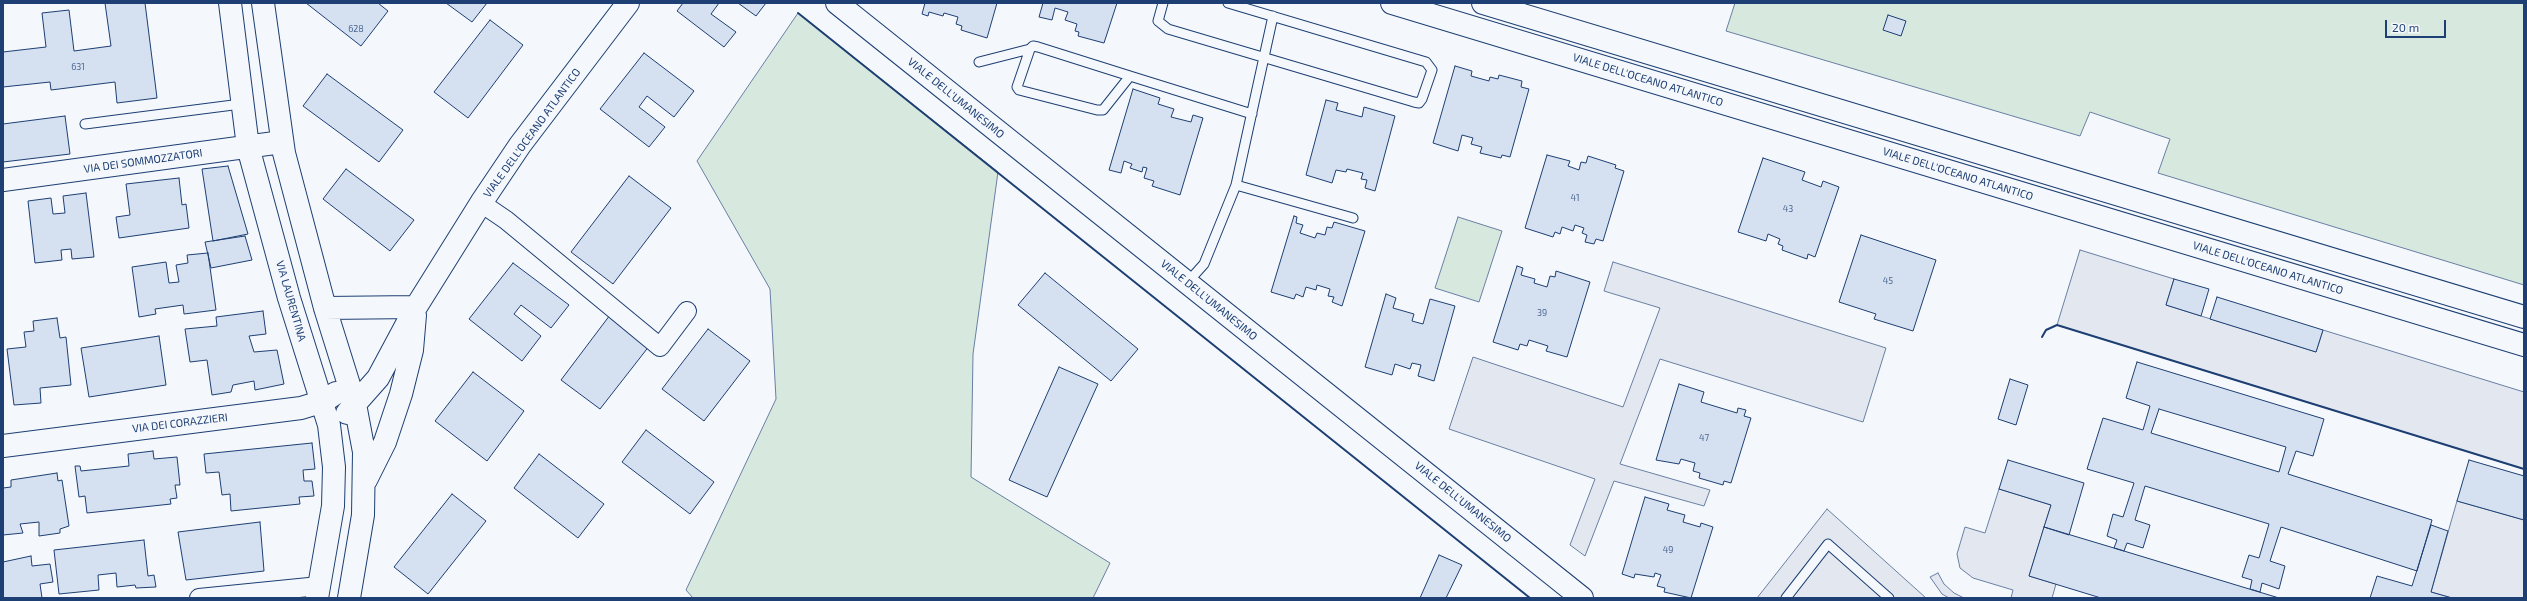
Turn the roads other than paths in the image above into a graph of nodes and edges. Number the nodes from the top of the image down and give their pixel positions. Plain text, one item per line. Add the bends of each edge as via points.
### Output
1 (230, 3) edge
2 (263, 3) edge
3 (628, 3) edge
4 (837, 3) edge
5 (1163, 3) edge
6 (1228, 3) edge
7 (1392, 3) edge
8 (1483, 3) edge
9 (1273, 16) junction
10 (1030, 49) junction
11 (1264, 58) junction
12 (979, 62) dead end
13 (1130, 76) junction
14 (242, 104) junction
15 (1252, 114) junction
16 (85, 124) dead end
17 (282, 142) junction
18 (248, 147) junction
19 (3, 180) edge
20 (1236, 185) junction
21 (481, 203) junction
22 (1353, 218) dead end
23 (1187, 283) junction
24 (416, 307) junction
25 (325, 308) junction
26 (687, 310) dead end
27 (2524, 317) edge
28 (2524, 344) edge
29 (348, 379) junction
30 (324, 401) junction
31 (355, 404) junction
32 (330, 432) junction
33 (3, 446) edge
34 (365, 481) junction
35 (318, 592) edge
36 (199, 598) edge
37 (349, 598) edge
38 (1582, 598) edge
39 (1786, 598) edge
40 (1889, 598) edge

1 - 14 main road, VIA LAURENTINA
2 - 17 main road
3 - 21 main road, VIALE DELL'OCEANO ATLANTICO via 520,145
4 - 23 main road, VIALE DELL'UMANESIMO
5 - 11 lane via 1158,21 1168,29
6 - 9 lane
7 - 28 main road, VIALE DELL'OCEANO ATLANTICO
8 - 27 main road
9 - 11 lane
9 - 11 lane via 1426,62 1432,70 1419,103
10 - 12 lane
10 - 13 lane via 1033,46 1038,47
10 - 13 lane via 1017,87 1026,92 1103,110
11 - 15 lane
13 - 15 lane
14 - 16 lane
14 - 18 main road, VIA LAURENTINA
15 - 20 lane
17 - 18 main road, VIA DEI SOMMOZZATORI
17 - 25 main road
18 - 19 main road, VIA DEI SOMMOZZATORI
18 - 30 main road, VIA LAURENTINA via 313,377
20 - 22 lane
20 - 23 lane via 1204,264
21 - 24 main road, VIALE DELL'OCEANO ATLANTICO
21 - 26 street via 506,220 660,347
23 - 38 main road, VIALE DELL'UMANESIMO
24 - 25 main road
24 - 31 main road, VIALE DELL'OCEANO ATLANTICO via 378,378
24 - 34 main road, VIALE DELL'OCEANO ATLANTICO via 412,350 401,394 385,442
25 - 29 main road
29 - 30 main road, VIA DEI CORAZZIERI via 340,391
29 - 31 main road
30 - 32 main road, VIA LAURENTINA
30 - 33 main road, VIA DEI CORAZZIERI via 293,409
31 - 32 main road, VIALE DELL'OCEANO ATLANTICO
31 - 34 main road via 364,452
32 - 35 main road, VIA LAURENTINA via 334,467 333,506
34 - 37 main road via 363,515
35 - 36 street
39 - 40 lane via 1828,544

